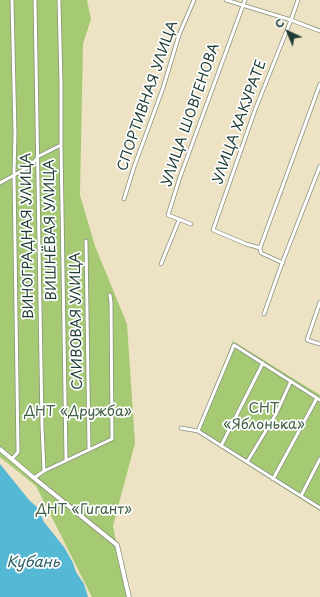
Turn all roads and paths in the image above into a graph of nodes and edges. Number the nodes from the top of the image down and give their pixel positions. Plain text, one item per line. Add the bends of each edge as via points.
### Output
1 (12, 0) edge
2 (34, 0) edge
3 (59, 0) edge
4 (194, 0) edge
5 (226, 0) edge
6 (245, 0) edge
7 (298, 0) edge
8 (242, 6) junction
9 (291, 20) junction
10 (320, 32) edge
11 (320, 84) edge
12 (60, 145) junction
13 (37, 158) junction
14 (320, 166) edge
15 (14, 174) junction
16 (0, 183) edge
17 (124, 199) dead end
18 (179, 220) junction
19 (191, 224) dead end
20 (86, 240) dead end
21 (260, 248) junction
22 (283, 262) junction
23 (161, 264) dead end
24 (110, 295) dead end
25 (320, 302) edge
26 (264, 314) dead end
27 (320, 344) edge
28 (263, 363) junction
29 (292, 381) junction
30 (318, 399) edge
31 (181, 428) dead end
32 (198, 431) junction
33 (221, 446) junction
34 (0, 449) edge
35 (89, 450) junction
36 (12, 459) junction
37 (320, 459) edge
38 (66, 460) junction
39 (247, 462) junction
40 (44, 471) junction
41 (34, 478) junction
42 (273, 479) junction
43 (301, 496) junction
44 (320, 508) edge
45 (129, 597) edge

1 - 15 street
2 - 13 street, ВИНОГРАДНАЯ УЛИЦА
3 - 12 street, ВИШНЁВАЯ УЛИЦА
4 - 17 street, СПОРТИВНАЯ УЛИЦА via 179,35
5 - 8 street
6 - 8 street, УЛИЦА ШОВГЕНОВА
7 - 9 street, УЛИЦА ХАКУРАТЕ
8 - 9 street
8 - 18 street, УЛИЦА ШОВГЕНОВА via 168,215
9 - 10 street
9 - 21 street, УЛИЦА ХАКУРАТЕ via 255,110 213,230
11 - 21 street
12 - 13 street
12 - 38 street, ВИШНЁВАЯ УЛИЦА
13 - 15 street
13 - 40 street, ВИНОГРАДНАЯ УЛИЦА
14 - 22 street
15 - 16 street
15 - 36 street via 18,452
18 - 19 street
18 - 23 street
20 - 35 street, СЛИВОВАЯ УЛИЦА
21 - 22 street via 261,253
22 - 26 street
24 - 35 street via 112,439
25 - 27 street via 307,340
28 - 29 street
28 - 32 street via 234,344
28 - 33 street
29 - 30 street
29 - 39 street via 276,414
30 - 42 street
31 - 32 street
32 - 33 street
33 - 39 street
34 - 36 street
35 - 38 street
36 - 41 street
37 - 43 street
38 - 40 street
39 - 42 street
40 - 41 street
41 - 45 street via 118,545
42 - 43 street
43 - 44 street

